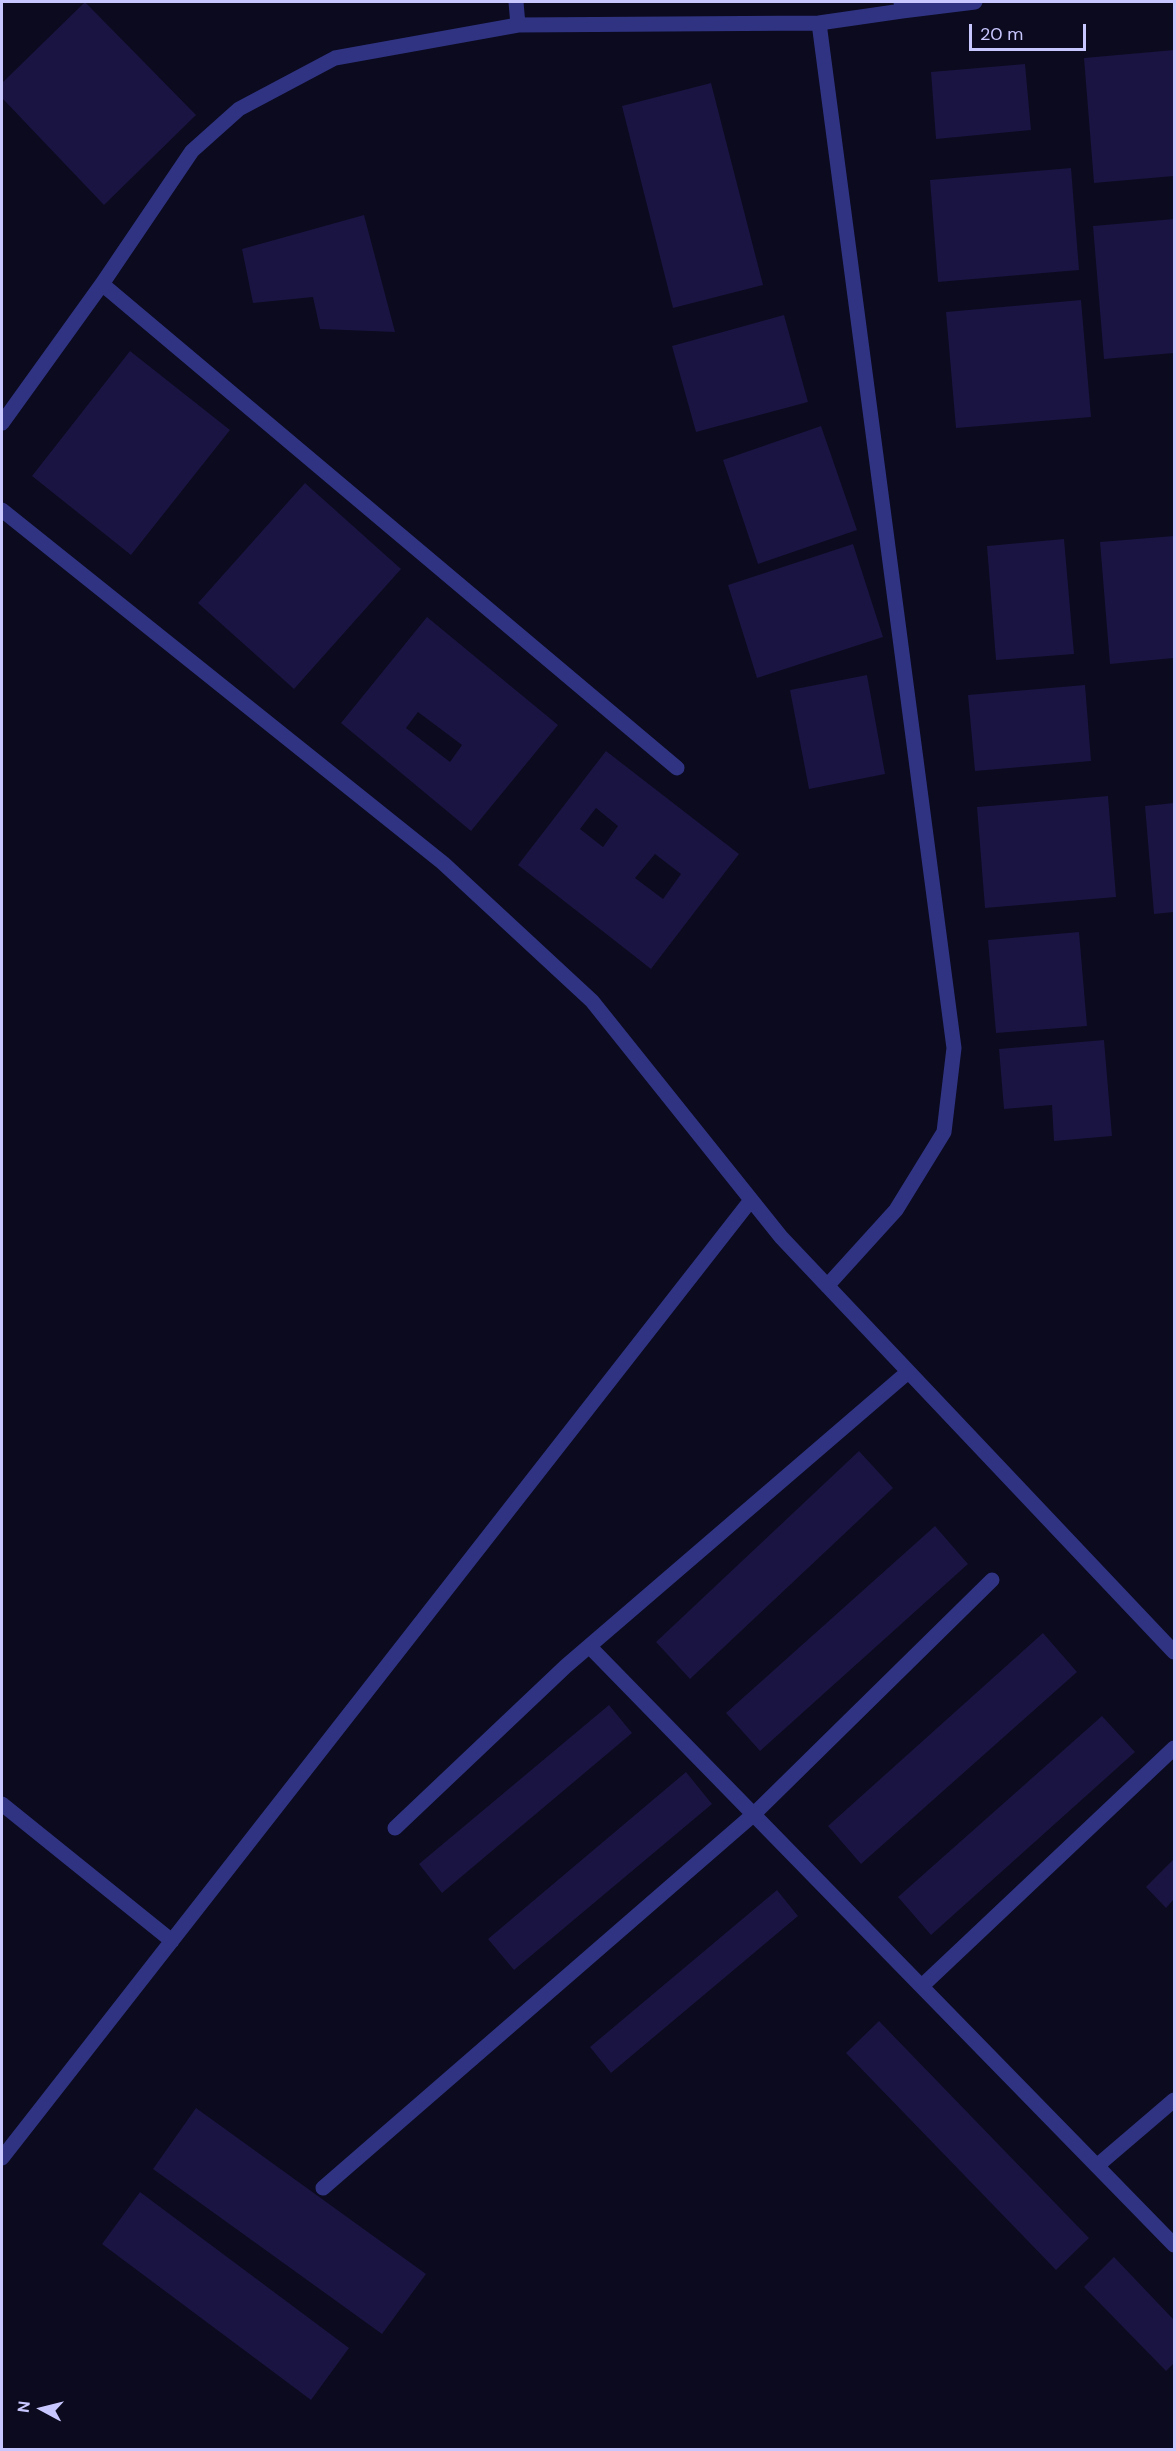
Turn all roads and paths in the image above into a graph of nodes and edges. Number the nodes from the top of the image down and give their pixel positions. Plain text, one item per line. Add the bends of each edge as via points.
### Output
1 (516, 2) edge
2 (975, 2) edge
3 (902, 6) edge
4 (819, 22) junction
5 (518, 25) junction
6 (102, 284) junction
7 (2, 423) edge
8 (2, 510) edge
9 (677, 768) dead end
10 (751, 1200) junction
11 (827, 1286) junction
12 (908, 1372) junction
13 (992, 1580) dead end
14 (589, 1646) junction
15 (1174, 1652) edge
16 (1174, 1748) edge
17 (2, 1804) edge
18 (754, 1814) junction
19 (395, 1828) dead end
20 (172, 1941) junction
21 (923, 1985) junction
22 (1174, 2100) edge
23 (2, 2158) edge
24 (1098, 2165) junction
25 (323, 2188) dead end
26 (1174, 2245) edge

1 - 5 street
2 - 3 street
3 - 4 street
4 - 5 street
4 - 11 street via 954,1048 944,1132 896,1210
5 - 6 street via 335,58 239,109 192,151
6 - 7 street
6 - 9 street
8 - 10 street via 443,863 592,1001
10 - 11 street
10 - 20 street
11 - 12 street
12 - 14 street
12 - 15 street
13 - 18 street
14 - 18 street
14 - 19 street
16 - 21 street
17 - 20 street
18 - 21 street
18 - 25 street
20 - 23 street
21 - 24 street
22 - 24 street
24 - 26 street

